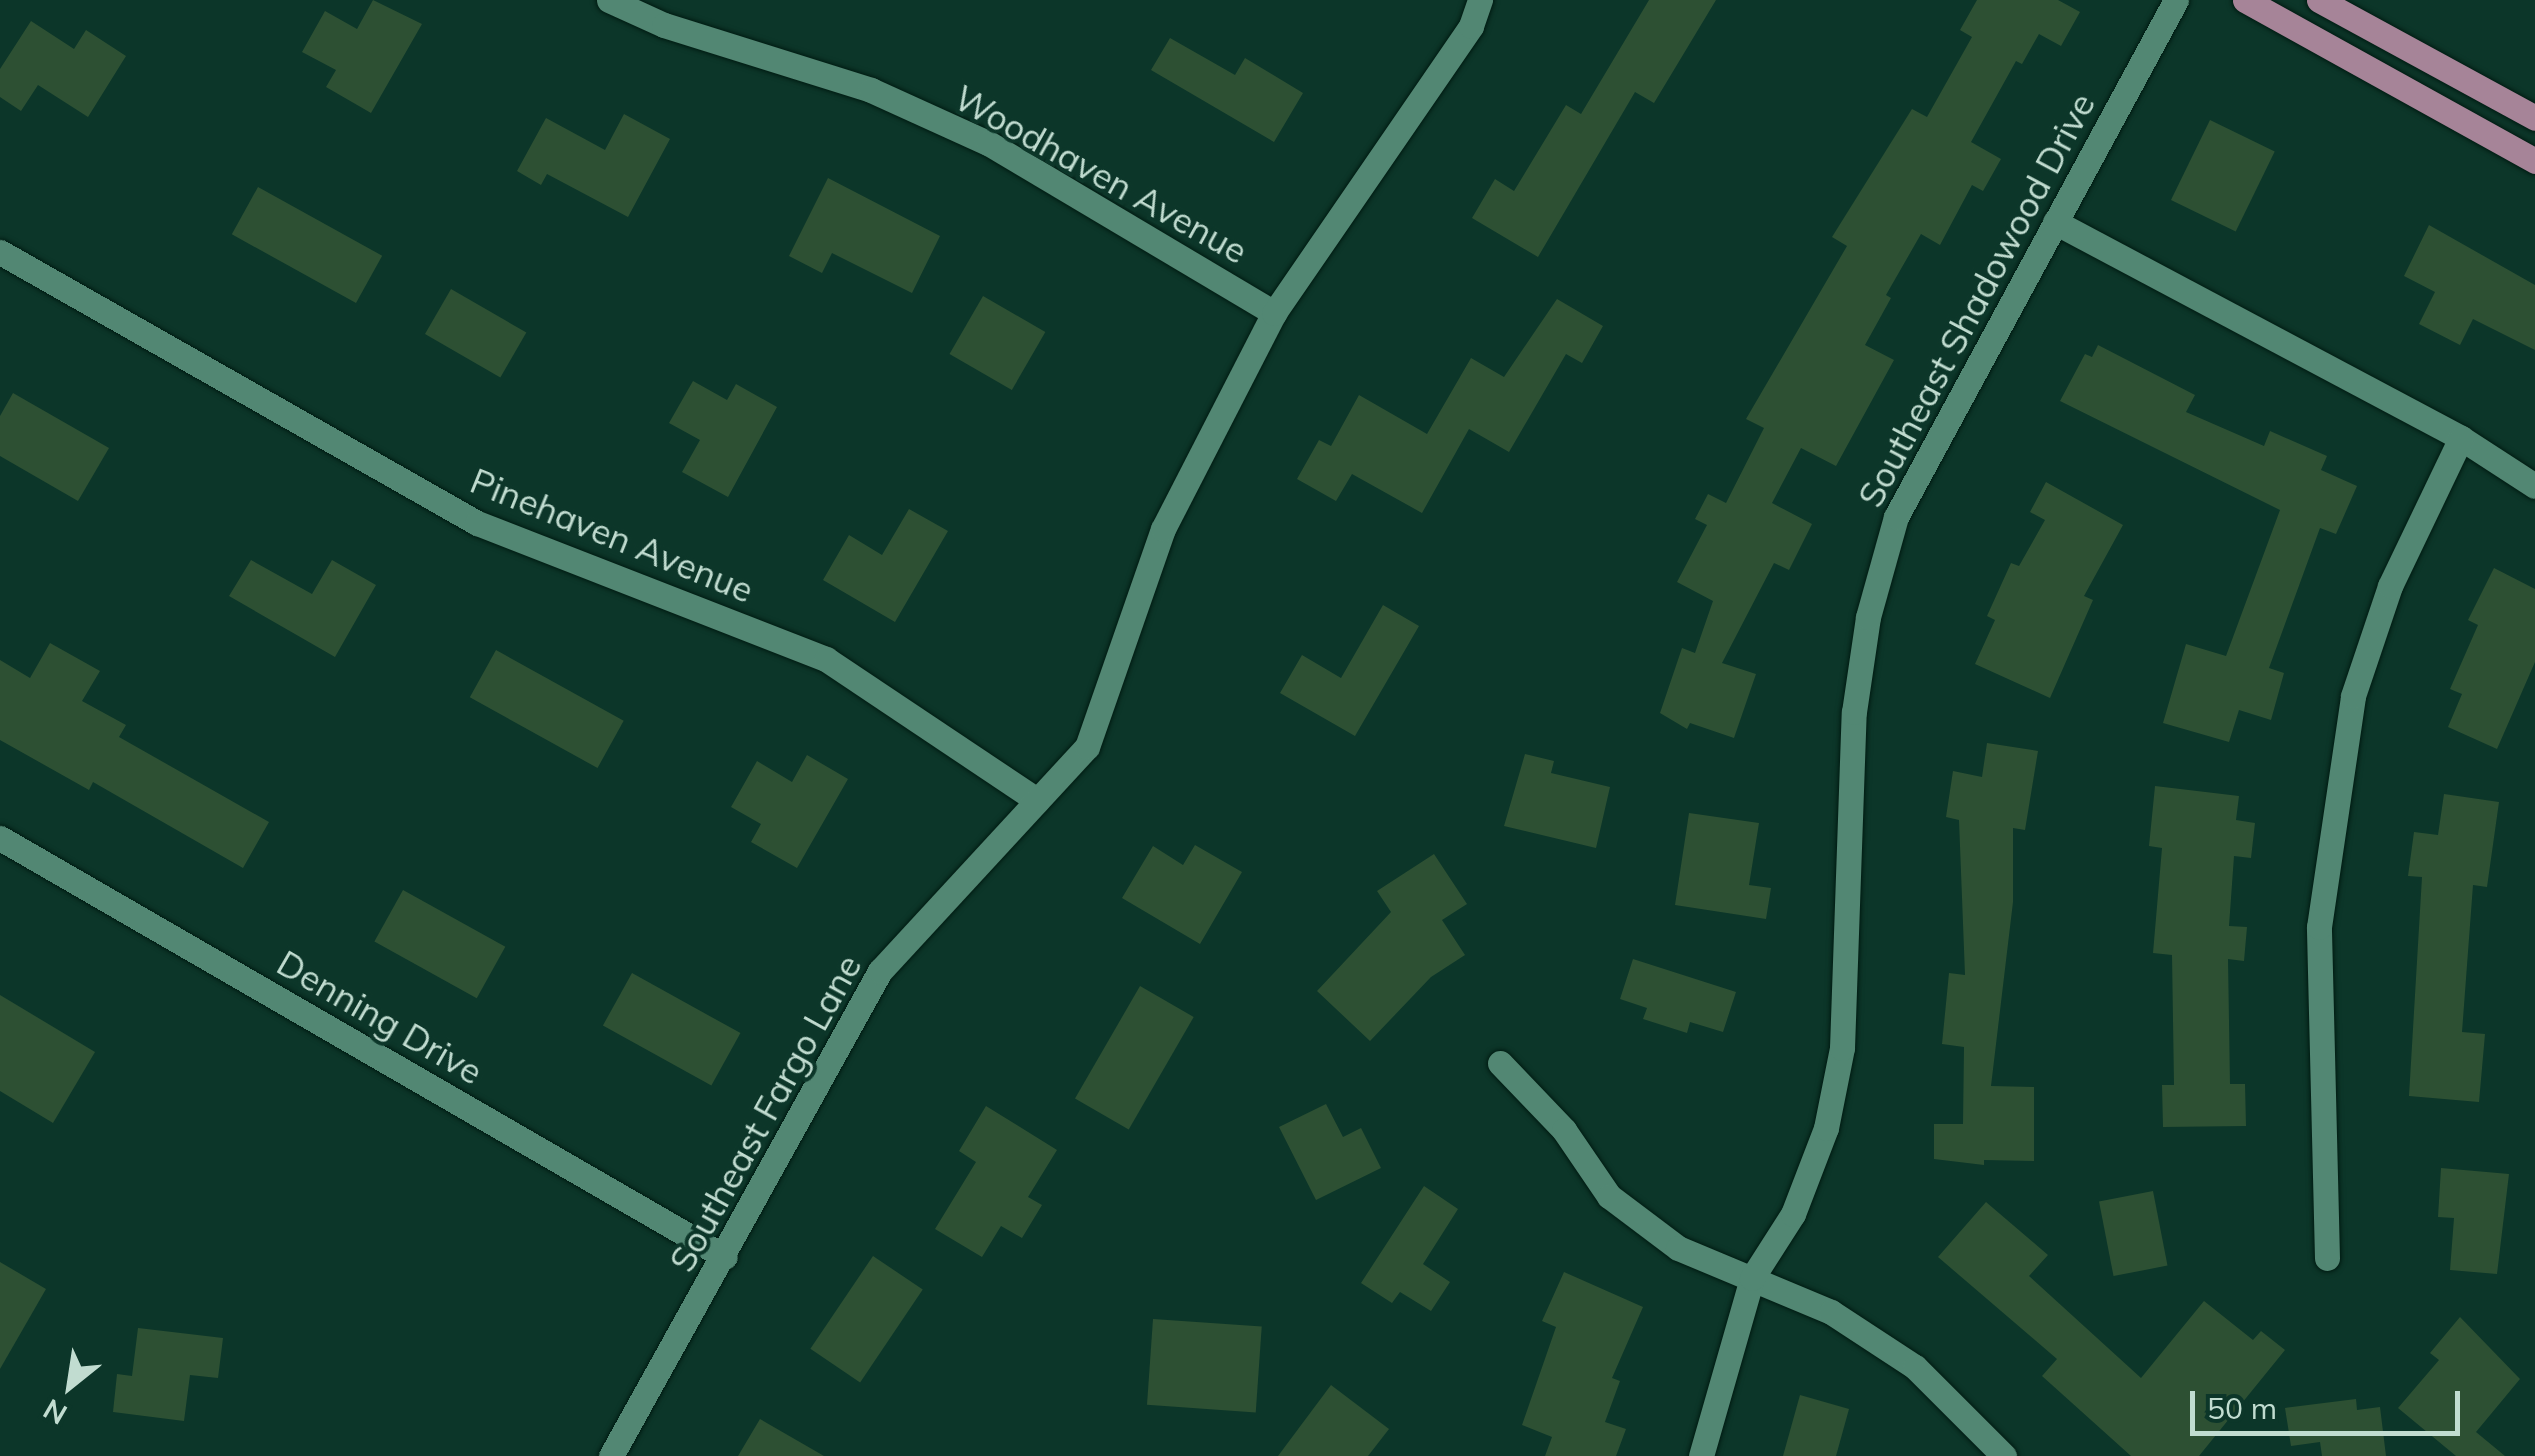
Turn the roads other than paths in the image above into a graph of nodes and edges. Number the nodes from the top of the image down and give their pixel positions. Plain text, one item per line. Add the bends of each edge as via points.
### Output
1 (609, 0) edge
2 (1480, 0) edge
3 (2176, 0) edge
4 (2245, 0) edge
5 (2319, 0) edge
6 (2535, 118) edge
7 (2535, 161) edge
8 (2055, 222) junction
9 (0, 252) edge
10 (1274, 312) junction
11 (2462, 438) junction
12 (2535, 486) edge
13 (1037, 800) junction
14 (0, 838) edge
15 (1500, 1063) dead end
16 (725, 1257) junction
17 (2327, 1258) dead end
18 (1752, 1278) junction
19 (611, 1456) edge
20 (1701, 1456) edge
21 (2004, 1456) edge

1 - 10 street, Woodhaven Avenue via 664,25 871,90 988,143
2 - 10 street, Southeast Fargo Lane via 1471,26
3 - 8 street, Southeast Shadowood Drive
4 - 7 main road
5 - 6 main road
8 - 11 street
8 - 18 street, Southeast Shadowood Drive via 1896,516 1868,617 1854,712 1842,1048 1826,1128 1799,1196
9 - 13 street, Pinehaven Avenue via 478,524 826,659
10 - 13 street, Southeast Fargo Lane via 1164,529 1088,747
11 - 12 street
11 - 17 street via 2390,586 2352,696 2319,927
13 - 16 street, Southeast Fargo Lane via 880,971
14 - 16 street, Denning Drive
15 - 18 street via 1564,1130 1609,1196 1678,1248
16 - 19 street, Southeast Fargo Lane
18 - 20 street, Southeast Shadowood Drive
18 - 21 street via 1831,1312 1915,1366

